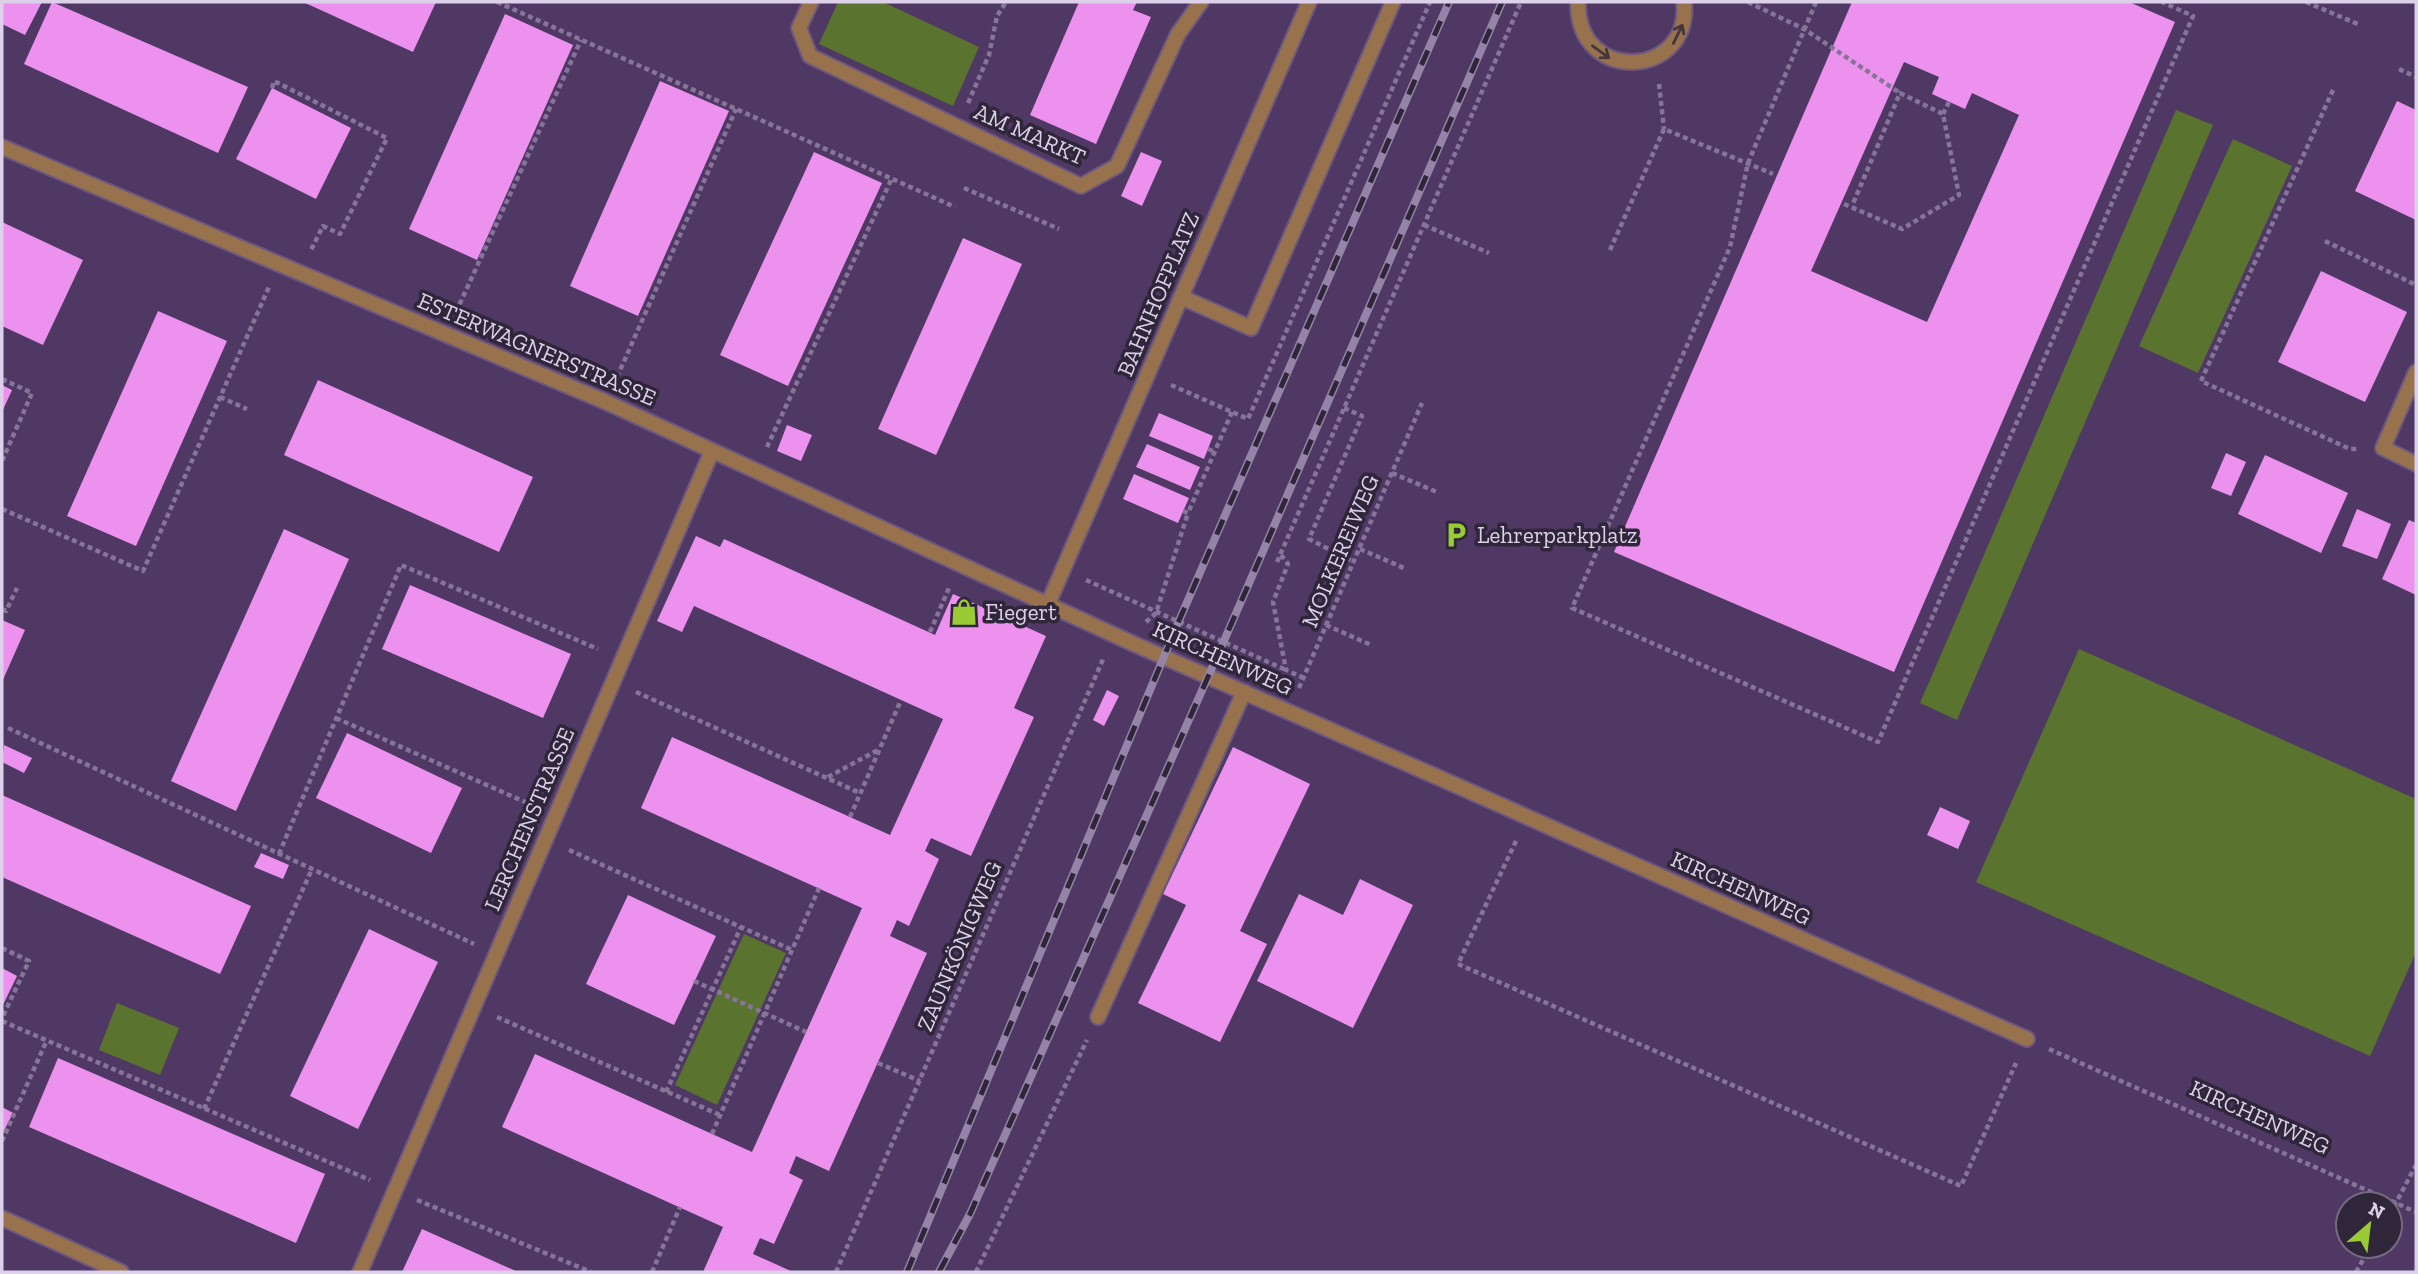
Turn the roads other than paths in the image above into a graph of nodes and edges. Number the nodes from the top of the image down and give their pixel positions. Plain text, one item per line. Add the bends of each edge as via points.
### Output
1 (811, 2) edge
2 (1201, 2) edge
3 (1309, 2) edge
4 (1393, 2) edge
5 (1578, 2) edge
6 (1684, 2) edge
7 (2, 147) edge
8 (1181, 297) junction
9 (2416, 372) edge
10 (712, 451) junction
11 (2416, 464) edge
12 (1048, 604) junction
13 (1244, 692) junction
14 (1098, 1017) road end
15 (2027, 1039) road end
16 (2, 1218) edge
17 (121, 1272) edge
18 (360, 1272) edge

1 - 2 street, AM MARKT via 799,28 810,56 1081,186 1117,166 1178,34
3 - 8 street, BAHNHOFPLATZ
4 - 8 street via 1251,327
5 -> 6 street via 1584,36 1597,51 1636,64 1656,58 1672,45 1683,25
7 - 10 street, ESTERWAGNERSTRASSE
8 - 12 street, BAHNHOFPLATZ
9 - 11 street via 2383,448
10 - 12 street, ESTERWAGNERSTRASSE
10 - 18 street, LERCHENSTRASSE
12 - 13 street, KIRCHENWEG
13 - 14 street
13 - 15 street, KIRCHENWEG
16 - 17 street

